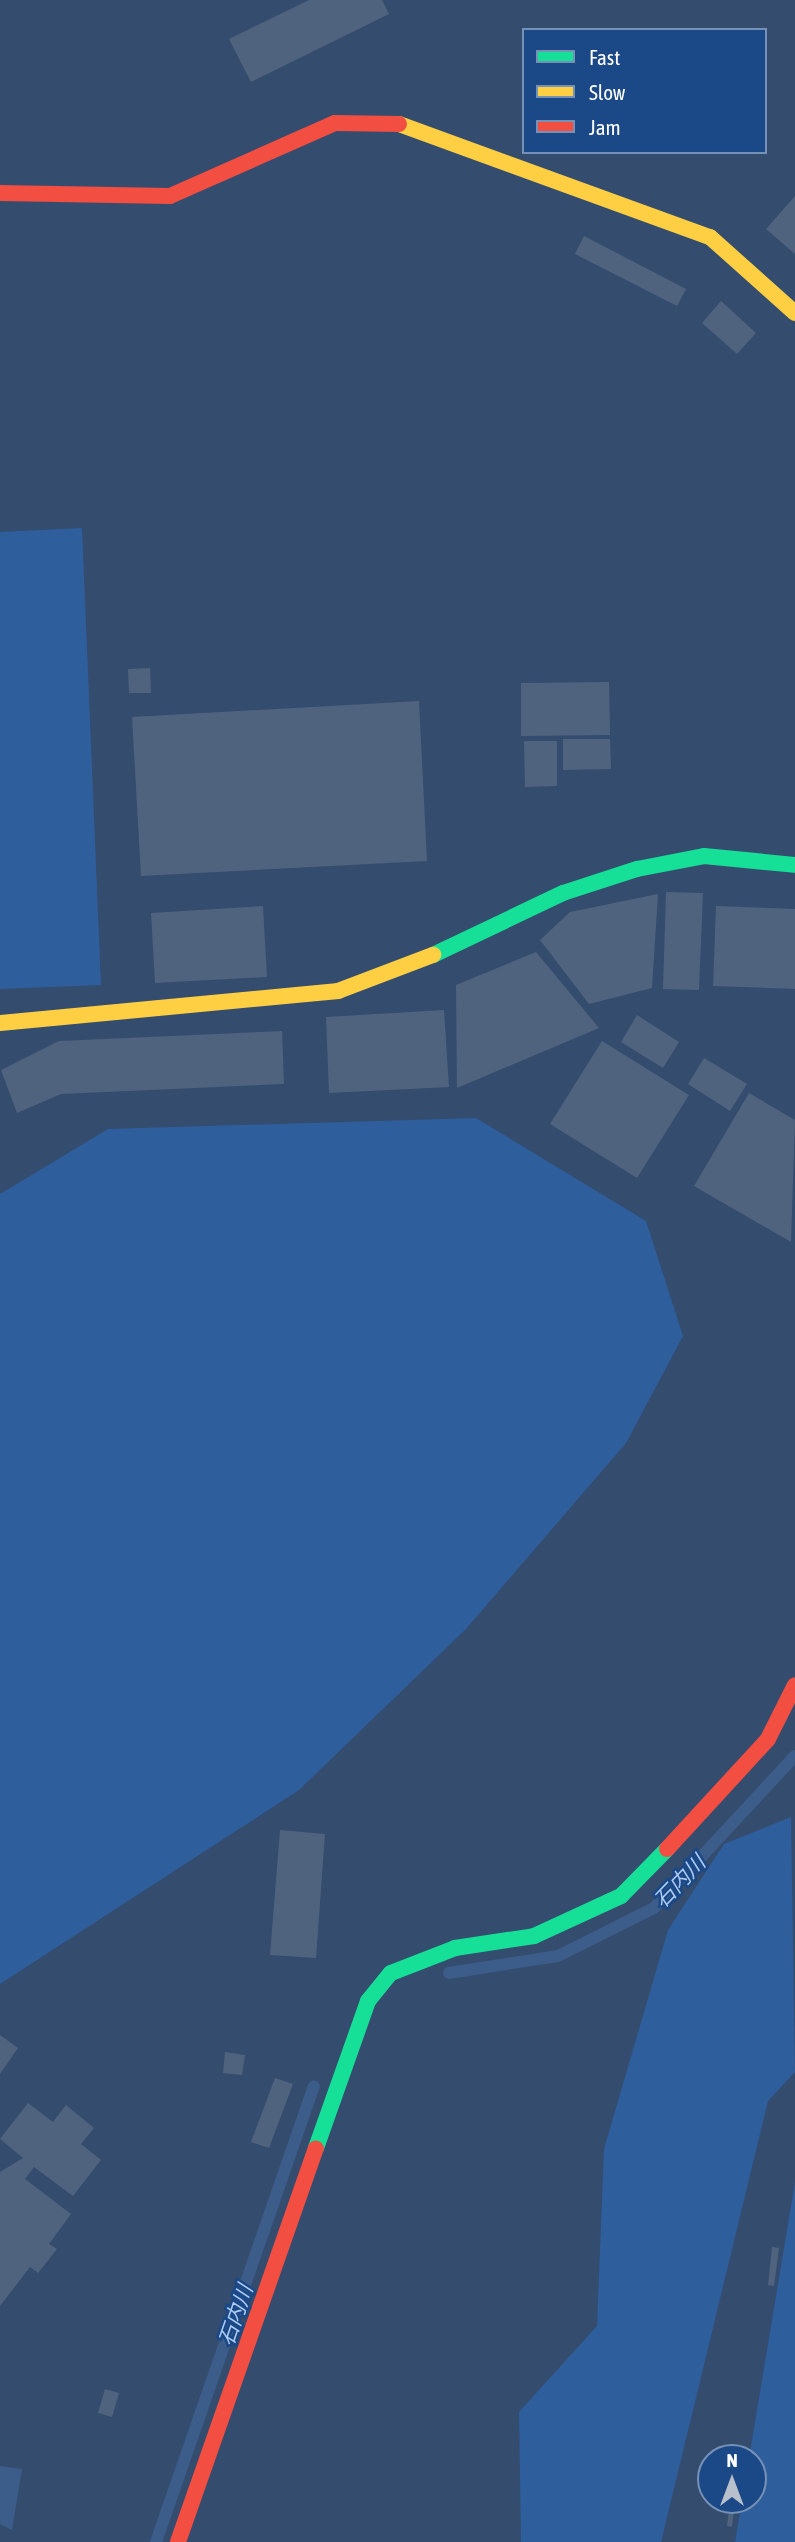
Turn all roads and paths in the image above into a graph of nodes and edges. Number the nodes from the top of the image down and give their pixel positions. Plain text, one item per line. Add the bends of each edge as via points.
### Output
1 (0, 193) edge
2 (795, 313) edge
3 (795, 865) edge
4 (0, 1024) edge
5 (795, 1685) edge
6 (178, 2542) edge

1 - 2 street via 170,196 335,123 405,124 710,237
3 - 4 street via 704,856 637,869 563,893 395,974 338,991
5 - 6 street via 768,1739 742,1772 621,1896 534,1936 414,1961 391,1973 368,2001

